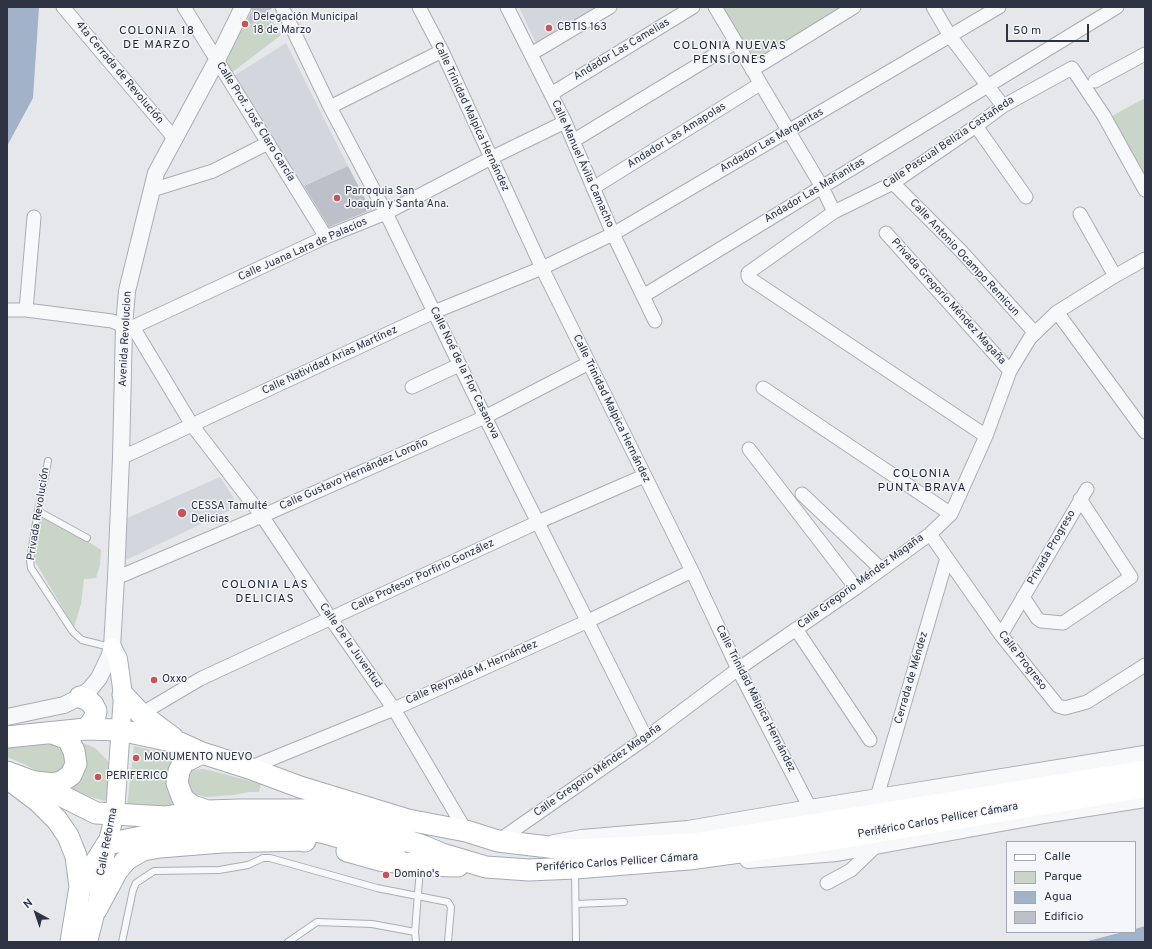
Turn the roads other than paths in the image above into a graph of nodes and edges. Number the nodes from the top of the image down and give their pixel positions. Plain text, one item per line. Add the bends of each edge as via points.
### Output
1 (63, 7) edge
2 (184, 7) edge
3 (243, 7) edge
4 (282, 7) edge
5 (418, 7) edge
6 (507, 7) edge
7 (610, 7) edge
8 (693, 7) edge
9 (715, 7) edge
10 (854, 7) edge
11 (933, 7) edge
12 (999, 7) edge
13 (1117, 7) edge
14 (950, 36) junction
15 (736, 42) junction
16 (442, 51) junction
17 (531, 54) junction
18 (1145, 54) edge
19 (217, 60) junction
20 (752, 70) junction
21 (1095, 81) dead end
22 (760, 84) junction
23 (986, 86) junction
24 (551, 94) junction
25 (1003, 106) junction
26 (330, 107) junction
27 (565, 122) junction
28 (976, 126) junction
29 (788, 132) junction
30 (175, 139) junction
31 (573, 141) junction
32 (268, 143) junction
33 (491, 158) junction
34 (893, 183) junction
35 (822, 187) junction
36 (593, 188) junction
37 (152, 190) junction
38 (1145, 190) edge
39 (1026, 197) dead end
40 (834, 212) junction
41 (386, 213) junction
42 (1080, 214) dead end
43 (34, 217) dead end
44 (886, 233) dead end
45 (613, 234) junction
46 (326, 237) junction
47 (1143, 265) edge
48 (542, 268) junction
49 (1115, 276) junction
50 (643, 296) junction
51 (7, 310) edge
52 (26, 310) junction
53 (434, 312) junction
54 (1057, 312) junction
55 (655, 321) dead end
56 (129, 327) junction
57 (1035, 333) junction
58 (589, 363) junction
59 (459, 365) junction
60 (1010, 371) junction
61 (412, 387) dead end
62 (763, 388) dead end
63 (485, 417) junction
64 (192, 425) junction
65 (1143, 426) edge
66 (986, 436) junction
67 (749, 449) dead end
68 (122, 458) junction
69 (48, 461) dead end
70 (644, 476) junction
71 (802, 494) dead end
72 (38, 511) junction
73 (951, 514) junction
74 (262, 516) junction
75 (538, 522) junction
76 (930, 534) junction
77 (87, 538) dead end
78 (947, 558) junction
79 (881, 569) junction
80 (692, 571) junction
81 (116, 578) junction
82 (856, 588) junction
83 (1023, 597) junction
84 (331, 619) junction
85 (588, 621) junction
86 (796, 629) junction
87 (1001, 634) junction
88 (112, 647) junction
89 (1145, 665) edge
90 (738, 669) junction
91 (123, 695) junction
92 (80, 697) junction
93 (394, 709) junction
94 (141, 714) junction
95 (7, 717) edge
96 (86, 729) junction
97 (120, 730) junction
98 (52, 732) junction
99 (7, 737) edge
100 (646, 738) junction
101 (870, 740) dead end
102 (180, 743) junction
103 (202, 753) junction
104 (1145, 754) edge
105 (249, 768) junction
106 (1145, 771) edge
107 (7, 772) edge
108 (7, 778) edge
109 (34, 782) junction
110 (1145, 787) edge
111 (877, 797) junction
112 (1145, 799) edge
113 (810, 808) junction
114 (207, 811) junction
115 (115, 814) junction
116 (466, 831) junction
117 (875, 838) junction
118 (498, 841) junction
119 (107, 844) junction
120 (542, 845) junction
121 (422, 855) junction
122 (575, 868) junction
123 (827, 883) dead end
124 (80, 887) junction
125 (417, 896) junction
126 (624, 902) dead end
127 (576, 904) junction
128 (96, 910) junction
129 (415, 932) junction
130 (71, 942) edge
131 (88, 942) edge
132 (122, 942) edge
133 (288, 942) edge
134 (416, 942) edge
135 (448, 942) edge
136 (576, 942) edge

1 - 30 street, 4ta Cerrada de Revolución
2 - 19 street, Calle Prof. José Claro García
3 - 19 street, Avenida Revolucion
4 - 26 street, Calle Noé de la Flor Casanova
5 - 16 street, Calle Trinidad Malpica Hernández
6 - 17 street, Calle Manuel Ávila Camacho
7 - 17 street
8 - 24 street, Andador Las Camelias
9 - 15 street
10 - 20 street
11 - 14 street
12 - 14 street, Andador Las Margaritas
13 - 23 street, Andador Las Mañanitas
14 - 23 street
14 - 29 street, Andador Las Margaritas
15 - 20 street
15 - 31 street
16 - 26 street
16 - 33 street, Calle Trinidad Malpica Hernández
17 - 24 street, Calle Manuel Ávila Camacho
18 - 21 street
19 - 30 street, Avenida Revolucion
19 - 32 street, Calle Prof. José Claro García
20 - 22 street
22 - 29 street
22 - 36 street, Andador Las Amapolas
23 - 25 street
23 - 35 street, Andador Las Mañanitas
24 - 27 street, Calle Manuel Ávila Camacho
25 - 28 street, Calle Pascual Belizia Castañeda
25 - 38 street, Calle Pascual Belizia Castañeda via 1072,68 1104,116
26 - 41 street, Calle Noé de la Flor Casanova
27 - 31 street, Calle Manuel Ávila Camacho
27 - 33 street, Calle Juana Lara de Palacios
28 - 34 street, Calle Pascual Belizia Castañeda
28 - 39 street
29 - 35 street
29 - 45 street, Andador Las Margaritas
30 - 37 street, Avenida Revolucion via 156,173
31 - 36 street, Calle Manuel Ávila Camacho
32 - 37 street via 213,170
32 - 46 street, Calle Prof. José Claro García
33 - 41 street, Calle Juana Lara de Palacios
33 - 48 street, Calle Trinidad Malpica Hernández
34 - 40 street, Calle Pascual Belizia Castañeda
34 - 57 street, Calle Antonio Ocampo Remicun
35 - 40 street
35 - 50 street, Andador Las Mañanitas
36 - 45 street, Calle Manuel Ávila Camacho
37 - 56 street, Avenida Revolucion via 127,291
40 - 66 street, Calle Pascual Belizia Castañeda via 748,273 749,278
41 - 46 street, Calle Juana Lara de Palacios
41 - 53 street, Calle Noé de la Flor Casanova
42 - 49 street
43 - 52 street
44 - 60 street, Privada Gregorio Méndez Magaña
45 - 48 street, Andador Las Margaritas
45 - 50 street, Calle Manuel Ávila Camacho
46 - 56 street, Calle Juana Lara de Palacios
47 - 49 street, Calle Gregorio Méndez Magaña
48 - 53 street, Calle Natividad Arias Martínez
48 - 58 street, Calle Trinidad Malpica Hernández
49 - 54 street, Calle Gregorio Méndez Magaña
50 - 55 street, Calle Manuel Ávila Camacho
51 - 52 street
52 - 56 street via 112,321
53 - 59 street, Calle Noé de la Flor Casanova
53 - 64 street, Calle Natividad Arias Martínez
54 - 57 street, Calle Gregorio Méndez Magaña
54 - 65 street
56 - 64 street, Calle De la Juventud
56 - 68 street, Avenida Revolucion
57 - 60 street, Calle Gregorio Méndez Magaña
58 - 63 street, Calle Gustavo Hernández Loroño
58 - 70 street, Calle Trinidad Malpica Hernández
59 - 61 street
59 - 63 street, Calle Noé de la Flor Casanova
60 - 66 street, Calle Gregorio Méndez Magaña
62 - 73 street
63 - 74 street, Calle Gustavo Hernández Loroño
63 - 75 street, Calle Noé de la Flor Casanova
64 - 68 street, Calle Natividad Arias Martínez
64 - 74 street, Calle De la Juventud
66 - 73 street, Calle Gregorio Méndez Magaña
67 - 82 street
68 - 81 street, Avenida Revolucion
69 - 72 lane, Privada Revolución
70 - 75 street, Calle Profesor Porfirio González
70 - 80 street, Calle Trinidad Malpica Hernández
71 - 79 street
72 - 77 lane
72 - 88 lane, Privada Revolución via 31,568 73,632 82,640
73 - 76 street, Calle Gregorio Méndez Magaña
74 - 81 street, Calle Gustavo Hernández Loroño
74 - 84 street, Calle De la Juventud
75 - 84 street, Calle Profesor Porfirio González
75 - 85 street, Calle Noé de la Flor Casanova
76 - 78 street, Calle Progreso
76 - 79 street, Calle Gregorio Méndez Magaña
78 - 87 street, Calle Progreso
78 - 111 street, Cerrada de Méndez
79 - 82 street, Calle Gregorio Méndez Magaña
80 - 85 street, Calle Reynalda M. Hernández
80 - 90 street, Calle Trinidad Malpica Hernández
81 - 88 street, Avenida Revolucion
82 - 86 street, Calle Gregorio Méndez Magaña
83 - 83 street, Privada Progreso via 1041,621 1063,623 1131,577 1083,494
83 - 87 street, Privada Progreso
84 - 93 street, Calle De la Juventud
84 - 94 street, Calle Profesor Porfirio González via 200,679
85 - 93 street, Calle Reynalda M. Hernández
85 - 100 street, Calle Noé de la Flor Casanova
86 - 90 street, Calle Gregorio Méndez Magaña
86 - 101 street
87 - 89 street, Calle Progreso via 1058,706 1065,708 1087,702
88 - 91 main road, Calle Reforma via 118,659
88 - 92 street, Avenida Revolucion via 99,678
90 - 100 street, Calle Gregorio Méndez Magaña
90 - 113 street, Calle Trinidad Malpica Hernández
91 - 94 main road
91 - 97 main road, Calle Reforma
92 - 95 street, Avenida Revolucion via 64,705
92 - 96 main road via 88,700 96,711 96,716
93 - 105 street, Calle Reynalda M. Hernández
93 - 116 street, Calle De la Juventud
94 - 102 main road
96 - 97 main road, Periférico Carlos Pellicer Cámara
96 - 98 main road, Periférico Carlos Pellicer Cámara
97 - 102 main road, Periférico Carlos Pellicer Cámara
97 - 115 main road, Calle Reforma
98 - 99 main road, Periférico Carlos Pellicer Cámara
98 - 109 main road via 68,739 74,751 76,764 71,775 61,782
100 - 118 street, Calle Gregorio Méndez Magaña
102 - 103 main road, Periférico Carlos Pellicer Cámara
103 - 105 main road, Periférico Carlos Pellicer Cámara
103 - 114 main road via 184,762 177,783 183,799
104 - 111 street
105 - 116 main road, Periférico Carlos Pellicer Cámara via 300,787 408,820
106 - 120 main road, Periférico Carlos Pellicer Cámara via 694,844 574,850
107 - 109 main road
108 - 124 main road via 58,820 76,856
109 - 115 main road via 96,813
110 - 117 main road, Periférico Carlos Pellicer Cámara
111 - 113 street
112 - 117 street
113 - 120 street via 688,829 582,838
114 - 115 main road via 166,817
114 - 121 main road via 314,810
115 - 119 main road, Calle Reforma
116 - 118 main road, Periférico Carlos Pellicer Cámara
117 - 122 main road, Periférico Carlos Pellicer Cámara via 836,846
117 - 123 street via 851,870
118 - 120 main road, Periférico Carlos Pellicer Cámara
118 - 121 main road
119 - 121 main road via 175,830 264,824 321,832 360,843
119 - 124 main road
119 - 128 main road, Calle Reforma
121 - 122 main road, Periférico Carlos Pellicer Cámara via 486,867 529,870
121 - 125 lane
121 - 128 main road via 379,860 301,840 160,847 143,850 127,859 117,871
122 - 127 lane
124 - 130 main road
125 - 129 lane
125 - 132 lane via 377,888 270,858 219,870 154,871 136,883
125 - 135 lane via 450,904
126 - 127 lane
127 - 136 lane
128 - 131 main road, Calle Reforma
129 - 133 lane via 372,924 317,922
129 - 134 lane

